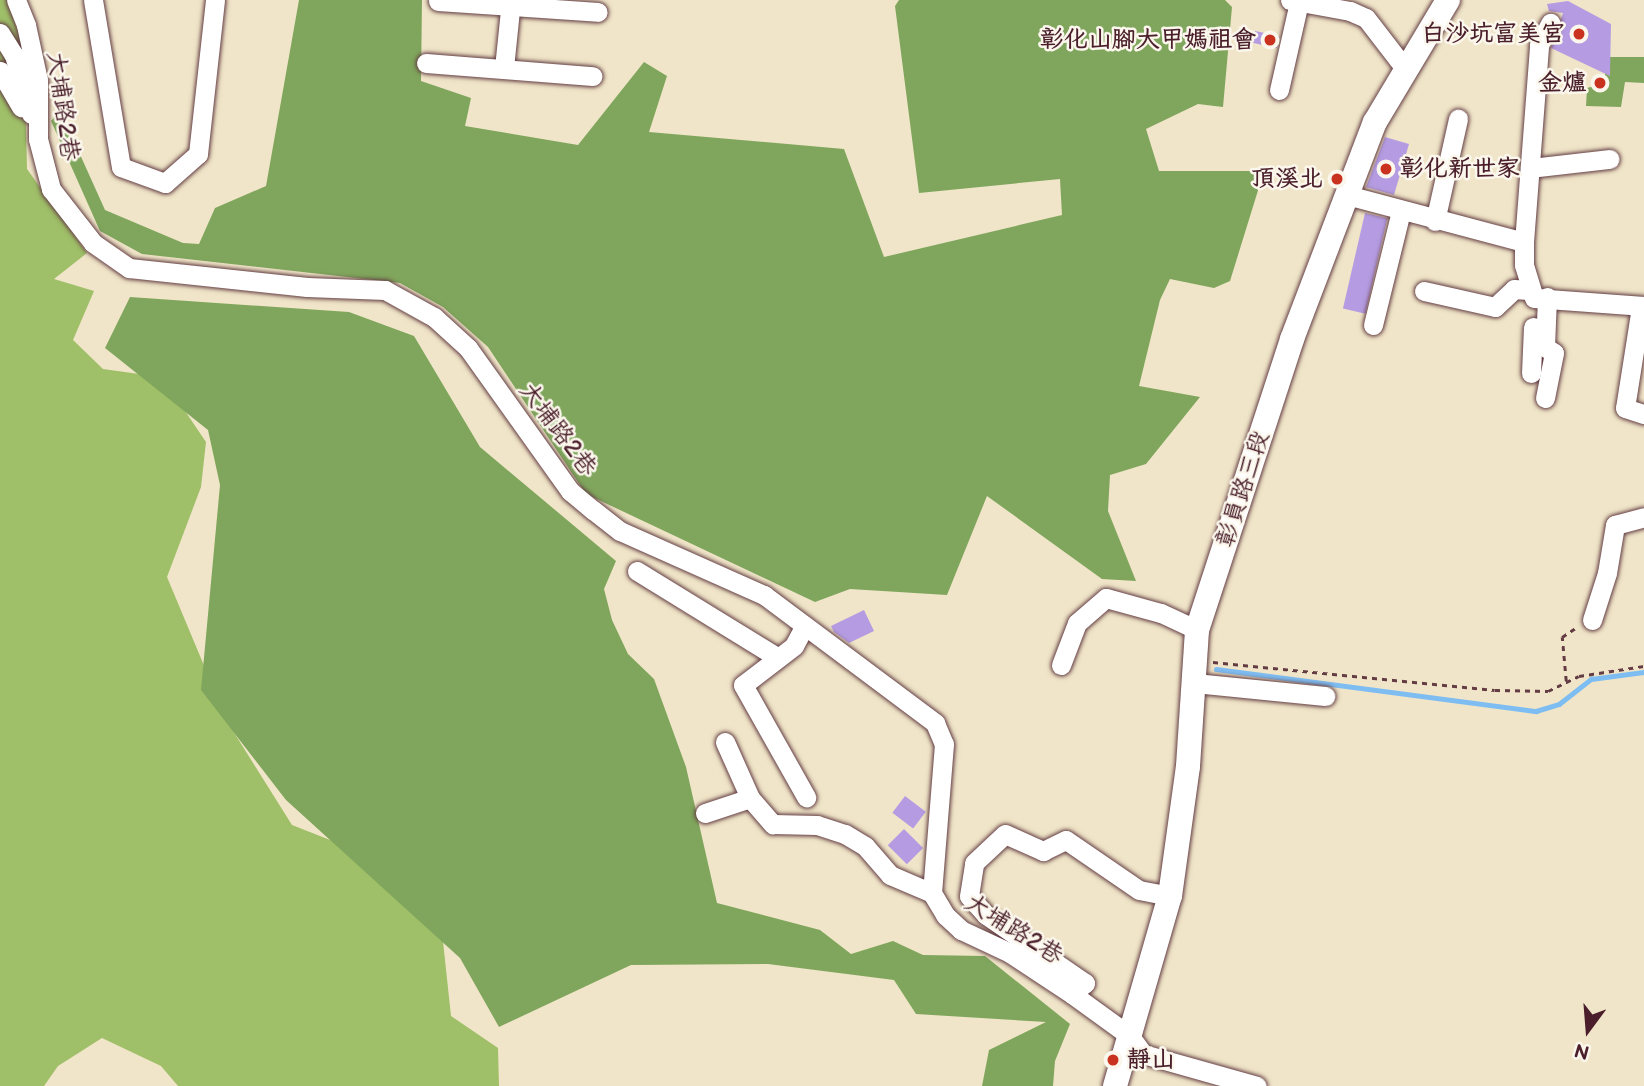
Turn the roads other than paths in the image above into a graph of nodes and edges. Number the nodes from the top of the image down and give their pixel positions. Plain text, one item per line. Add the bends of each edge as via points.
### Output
1 (16, 0) edge
2 (93, 0) edge
3 (215, 0) edge
4 (1448, 0) edge
5 (438, 1) edge
6 (1294, 1) edge
7 (510, 3) edge
8 (1351, 5) edge
9 (598, 12) dead end
10 (1550, 23) dead end
11 (0, 33) edge
12 (426, 63) dead end
13 (504, 68) junction
14 (1406, 70) junction
15 (0, 71) edge
16 (592, 76) dead end
17 (1279, 90) dead end
18 (1458, 119) dead end
19 (38, 139) junction
20 (1609, 159) dead end
21 (1530, 168) junction
22 (1347, 195) junction
23 (1401, 211) junction
24 (1435, 221) junction
25 (1524, 242) junction
26 (1424, 291) dead end
27 (1536, 295) junction
28 (1643, 307) edge
29 (1373, 325) dead end
30 (1531, 373) dead end
31 (1545, 398) dead end
32 (1644, 414) edge
33 (1644, 517) edge
34 (637, 571) dead end
35 (1592, 620) road end
36 (804, 627) junction
37 (1197, 630) junction
38 (775, 656) junction
39 (1061, 665) dead end
40 (1195, 671) junction
41 (1325, 696) dead end
42 (725, 742) dead end
43 (806, 796) dead end
44 (750, 797) junction
45 (705, 813) dead end
46 (932, 892) junction
47 (1170, 896) junction
48 (1072, 994) junction
49 (1130, 1036) junction
50 (1115, 1086) edge
51 (1258, 1086) edge

1 - 19 street, 大埔路2巷 via 38,80
2 - 3 street via 121,167 165,183 198,154
4 - 14 main road, 彰員路三段
5 - 7 street
6 - 8 street
6 - 17 street
7 - 9 street
7 - 13 street
8 - 14 street
10 - 21 street via 1539,45
11 - 19 street via 14,55
12 - 13 street
13 - 16 street
14 - 22 main road, 彰員路三段 via 1375,122
15 - 19 street
18 - 24 street
19 - 36 street, 大埔路2巷 via 51,189 93,243 129,268 307,288 385,290 412,301 468,348 570,491 621,531 764,594
20 - 21 street
21 - 25 street
22 - 23 street
22 - 37 main road, 彰員路三段 via 1292,339
23 - 24 street
23 - 29 street
24 - 25 street
25 - 27 street
26 - 27 street via 1495,307 1514,289
27 - 28 street
27 - 30 street
27 - 31 street via 1545,347 1554,353
28 - 32 street via 1625,408
33 - 35 street via 1615,525 1607,573
34 - 38 street
36 - 38 street via 794,646
36 - 46 street, 大埔路2巷 via 935,723 944,744
37 - 39 street via 1161,613 1106,598 1077,623
37 - 40 main road, 彰員路三段
38 - 43 street via 743,685
40 - 41 street
40 - 47 main road, 彰員路三段 via 1188,766
42 - 44 street
44 - 45 street
44 - 46 street via 773,824 817,825 845,834 864,846 890,875
46 - 48 street, 大埔路2巷 via 945,915 961,930 1010,953
47 - 48 street via 1139,890 1066,840 1043,850 1005,834 974,863 969,896 986,915 1086,983
47 - 49 main road, 彰員路三段
48 - 49 street, 大埔路2巷
49 - 50 main road, 彰員路三段
49 - 51 street, 大埔路2巷 via 1143,1054

